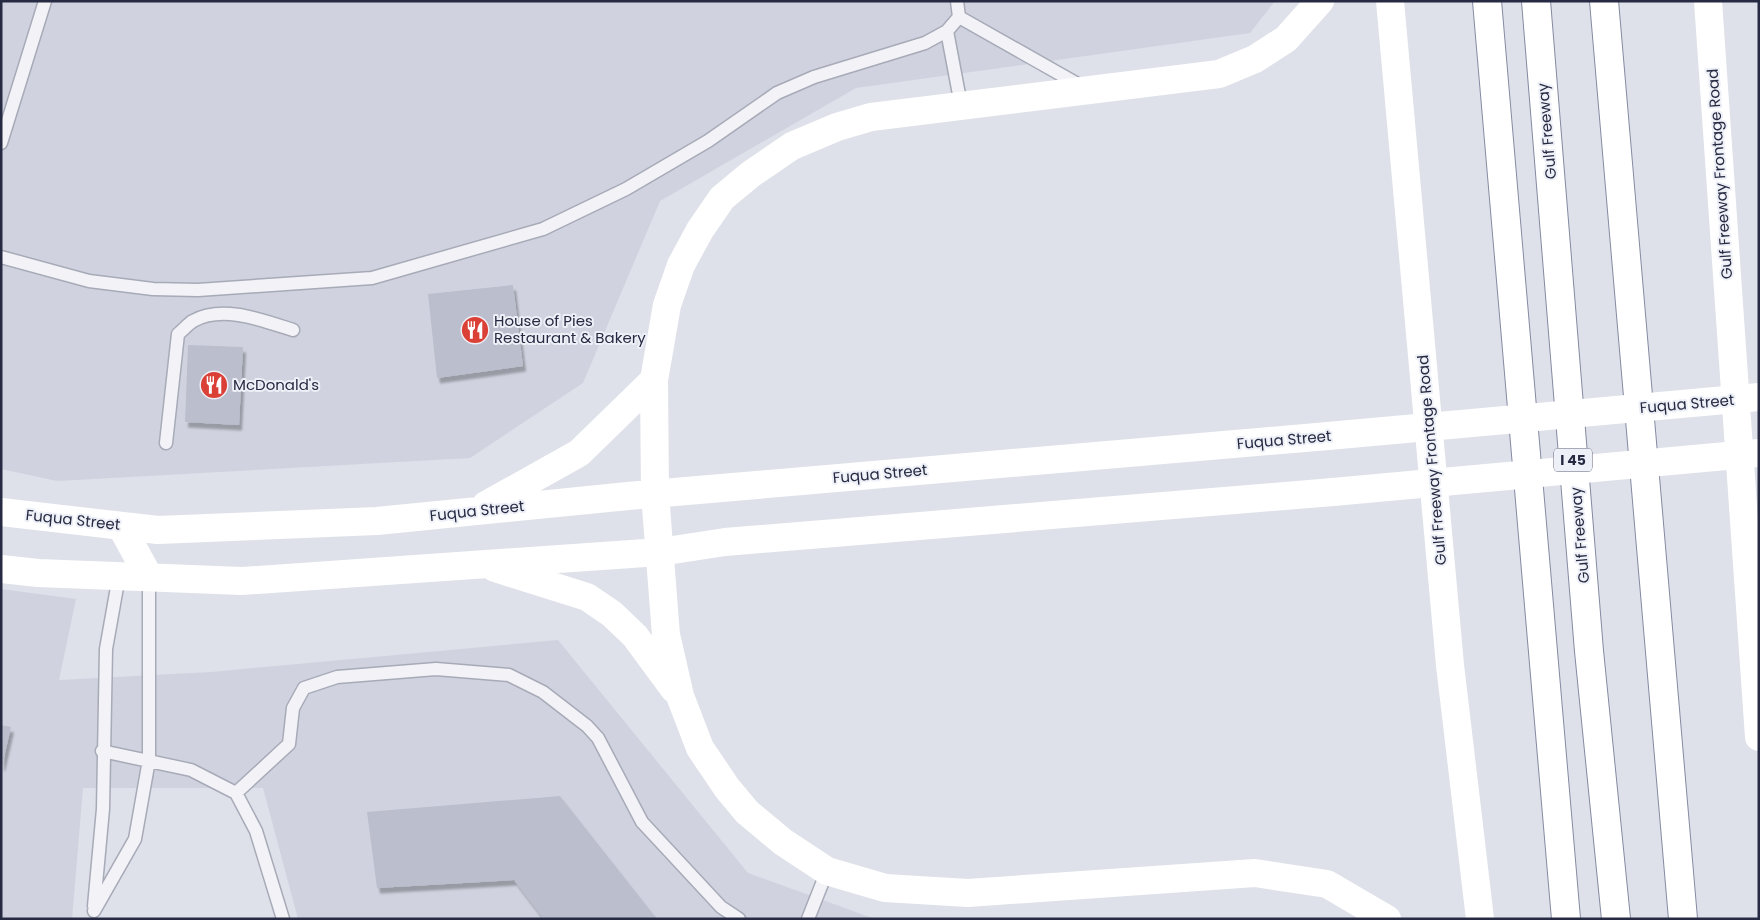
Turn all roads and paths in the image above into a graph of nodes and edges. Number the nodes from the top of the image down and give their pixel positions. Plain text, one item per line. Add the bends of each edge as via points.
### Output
1 (45, 1) edge
2 (957, 1) edge
3 (1320, 1) edge
4 (1390, 1) edge
5 (1487, 1) edge
6 (1536, 1) edge
7 (1604, 1) edge
8 (1708, 1) edge
9 (959, 17) junction
10 (947, 31) junction
11 (1088, 90) junction
12 (961, 105) junction
13 (1, 143) edge
14 (1, 257) edge
15 (293, 330) dead end
16 (654, 380) junction
17 (1759, 397) edge
18 (166, 443) dead end
19 (1759, 454) edge
20 (655, 494) junction
21 (1, 512) edge
22 (474, 512) junction
23 (121, 526) junction
24 (660, 552) junction
25 (481, 564) junction
26 (1, 569) edge
27 (118, 576) junction
28 (149, 578) junction
29 (680, 696) junction
30 (1759, 737) edge
31 (102, 751) junction
32 (149, 760) junction
33 (236, 793) junction
34 (827, 871) junction
35 (93, 915) edge
36 (283, 919) edge
37 (739, 919) edge
38 (808, 919) edge
39 (1387, 919) edge
40 (1480, 919) edge
41 (1566, 919) edge
42 (1616, 919) edge
43 (1684, 919) edge

1 - 13 lane
2 - 9 lane
3 - 11 main road via 1286,39 1255,59 1219,74
4 - 40 main road, Gulf Freeway Frontage Road via 1449,655
5 - 41 main road
6 - 42 main road, Gulf Freeway / I 45 via 1589,651
7 - 43 main road
8 - 30 main road, Gulf Freeway Frontage Road
9 - 10 lane
9 - 11 lane
10 - 12 lane
10 - 14 lane via 925,43 814,77 777,94 708,141 626,189 543,229 372,278 198,290 153,289 89,281
11 - 12 main road
12 - 16 main road via 871,117 838,127 792,146 722,198 681,265 667,306
15 - 18 lane via 250,317 216,314 194,320 178,334
16 - 20 main road
16 - 22 main road via 579,453
17 - 20 main road, Fuqua Street, bridge
19 - 24 main road, bridge via 725,542
20 - 22 main road, Fuqua Street
20 - 24 main road
21 - 23 main road, Fuqua Street
22 - 23 main road, Fuqua Street via 377,522 158,530
23 - 27 main road
23 - 28 main road
24 - 25 main road
24 - 29 main road via 666,634
25 - 28 main road via 242,581
25 - 29 main road via 587,597 612,614 635,636
26 - 27 main road
27 - 28 main road
27 - 31 lane via 106,650
28 - 32 lane
29 - 34 main road via 700,748 747,812 783,842
31 - 32 lane
31 - 35 lane via 102,809
32 - 33 lane via 191,770
32 - 35 lane via 135,839
33 - 36 lane via 256,831
33 - 37 lane via 289,744 293,708 304,688 337,678 436,669 509,675 543,692 587,726 598,738 642,822 721,907
34 - 38 lane
34 - 39 main road via 885,888 968,893 1255,873 1327,884

